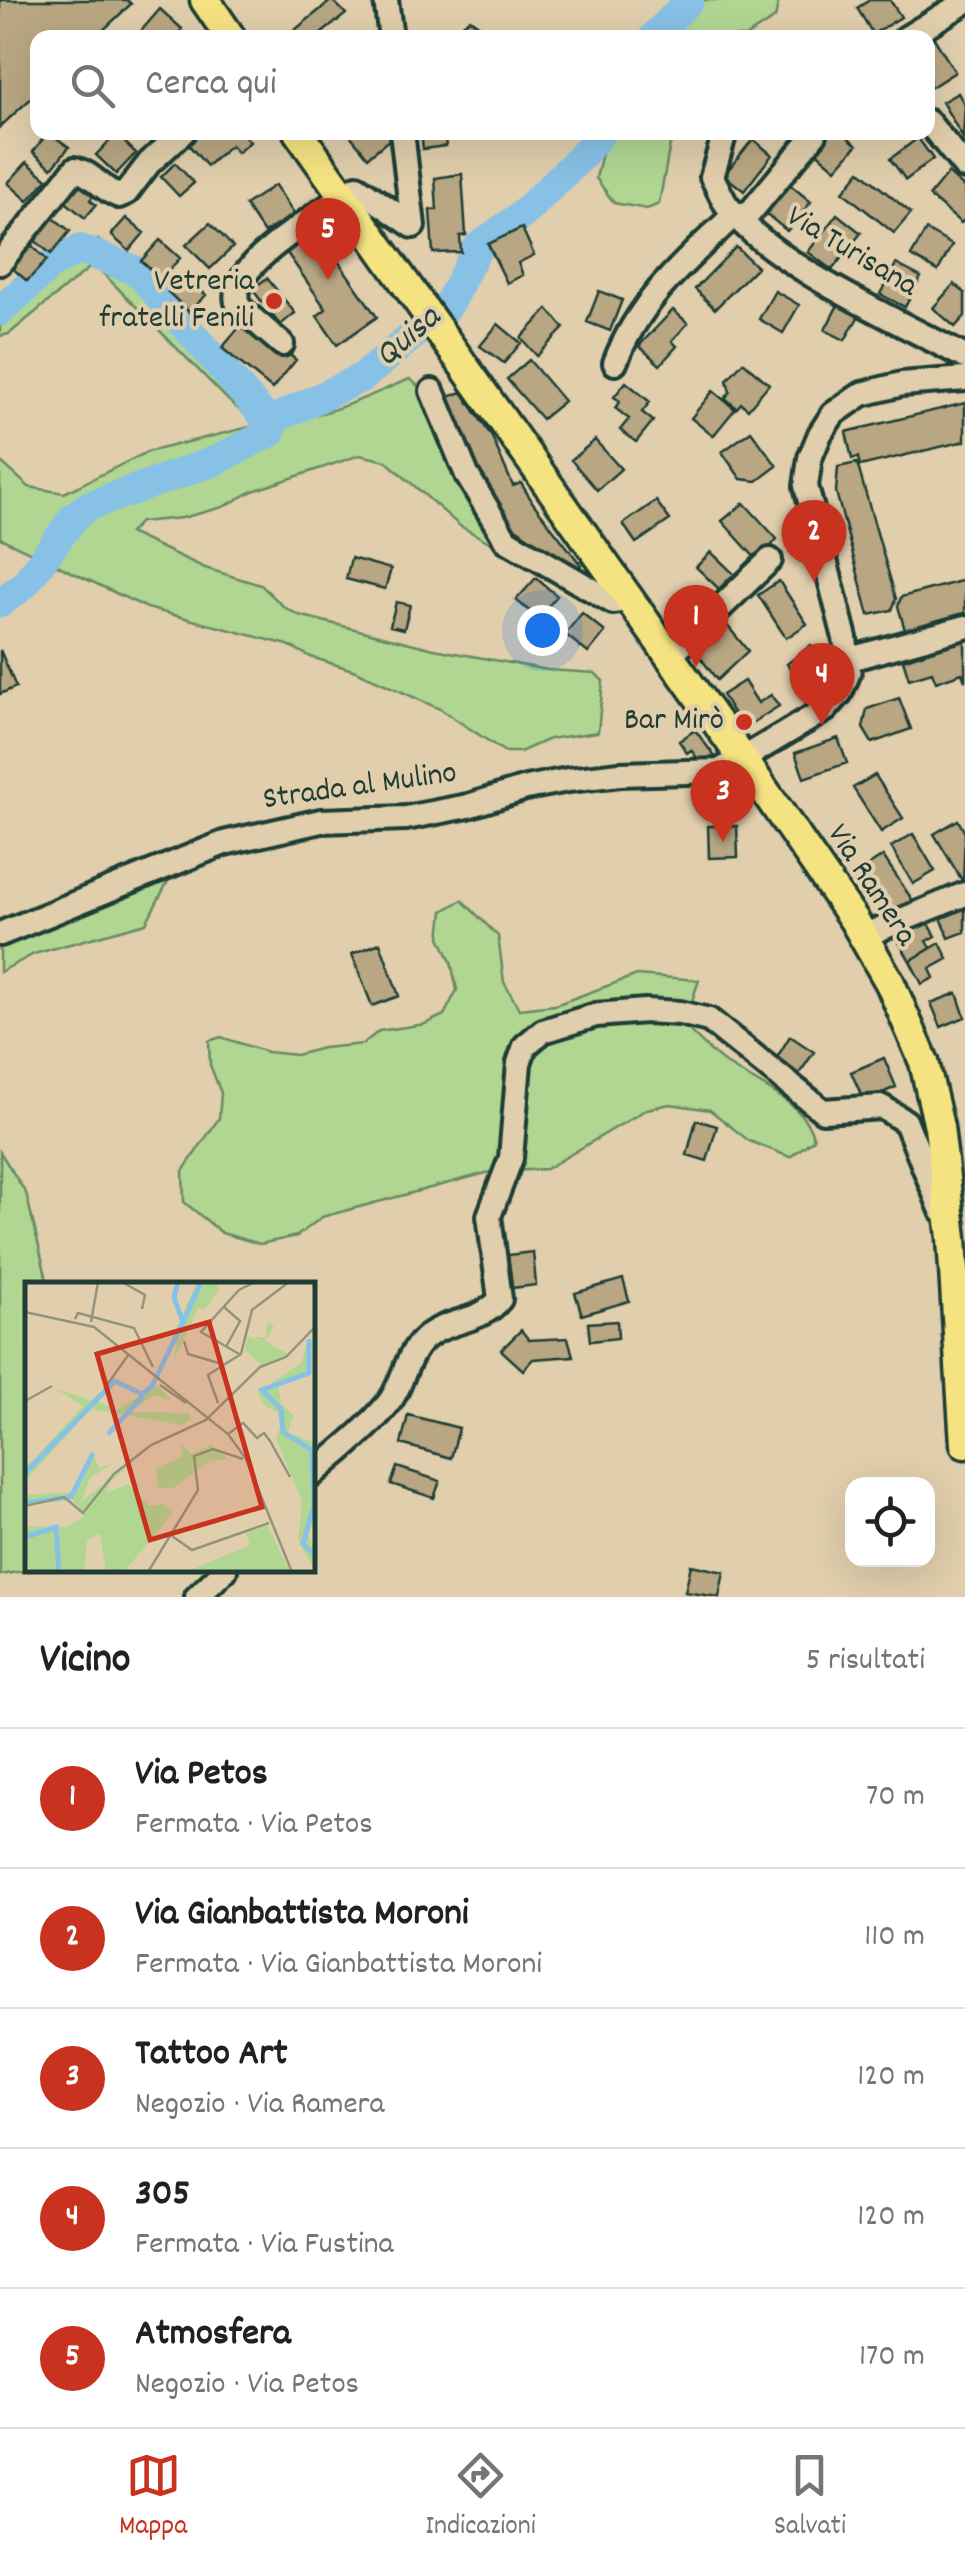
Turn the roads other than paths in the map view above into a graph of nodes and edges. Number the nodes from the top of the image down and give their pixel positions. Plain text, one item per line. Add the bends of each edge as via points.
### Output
1 (205, 0) edge
2 (386, 0) edge
3 (965, 2) edge
4 (226, 30) edge
5 (389, 30) edge
6 (919, 30) edge
7 (935, 130) edge
8 (174, 140) edge
9 (305, 140) edge
10 (403, 140) edge
11 (723, 140) edge
12 (810, 140) edge
13 (963, 162) edge
14 (350, 192) junction
15 (739, 217) junction
16 (0, 264) edge
17 (282, 344) dead end
18 (965, 357) edge
19 (616, 363) dead end
20 (965, 379) edge
21 (432, 391) dead end
22 (770, 560) dead end
23 (628, 600) junction
24 (965, 627) edge
25 (668, 658) junction
26 (850, 659) junction
27 (742, 758) junction
28 (965, 894) edge
29 (0, 934) edge
30 (863, 936) junction
31 (952, 1238) junction
32 (964, 1428) edge
33 (315, 1472) edge
34 (222, 1572) edge
35 (197, 1597) edge

1 - 4 main road
2 - 5 street
3 - 6 street
7 - 13 street
8 - 16 street via 119,196 75,169
9 - 14 main road, Via Ramera
10 - 14 street via 412,226
11 - 15 street, Via Turisana via 712,177
12 - 15 street
14 - 17 street via 255,261 236,287 239,307
14 - 23 main road, Via Ramera via 412,295
15 - 18 street, Via Turisana via 790,262
15 - 19 street via 654,293
20 - 26 street via 862,394 833,414 810,458 806,486
21 - 23 street via 468,475 506,540 613,602
22 - 25 street
23 - 25 main road, Via Ramera
24 - 26 street
25 - 27 main road, Via Ramera
26 - 27 street, Strada al Mulino via 846,683 826,709
27 - 29 street, Strada al Mulino via 719,771 568,780 406,818 321,821 224,842
27 - 30 main road, Via Ramera
28 - 30 street
30 - 31 main road, Via Ramera via 902,1009 932,1088
31 - 32 main road, Via Ramera
31 - 33 street, Via Ramera via 906,1122 882,1108 823,1111 709,1020 645,1011 596,1015 543,1031 518,1063 512,1158 488,1216 500,1299 492,1310 446,1324 421,1341 389,1403
34 - 35 street

